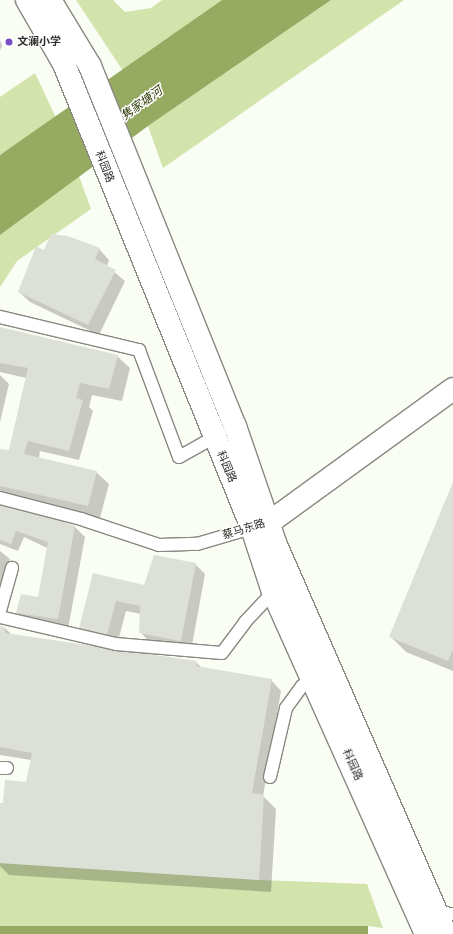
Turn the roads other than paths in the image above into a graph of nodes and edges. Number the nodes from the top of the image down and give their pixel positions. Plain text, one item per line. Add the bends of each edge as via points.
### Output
1 (27, 0) edge
2 (50, 0) edge
3 (0, 318) edge
4 (453, 389) edge
5 (235, 426) junction
6 (214, 438) junction
7 (0, 498) edge
8 (261, 525) junction
9 (12, 568) dead end
10 (288, 575) junction
11 (273, 592) junction
12 (0, 611) edge
13 (0, 617) edge
14 (333, 670) junction
15 (314, 680) junction
16 (270, 777) dead end
17 (437, 922) edge

1 - 6 street, 科园路 via 64,64
2 - 5 street, 科园路 via 92,71
3 - 6 lane via 139,350 179,457
4 - 8 street, 蔡马东路
5 - 6 lane
5 - 8 street, 科园路
6 - 8 street, 科园路
7 - 8 lane, 蔡马东路 via 81,519 159,545 197,544
8 - 10 street, 科园路
8 - 11 street, 科园路
9 - 12 lane
10 - 11 lane
10 - 14 street, 科园路
11 - 13 lane via 245,622 222,653 116,644
11 - 15 street, 科园路
14 - 15 lane
14 - 17 street, 科园路
15 - 16 lane via 302,686 286,708
15 - 17 street, 科园路

